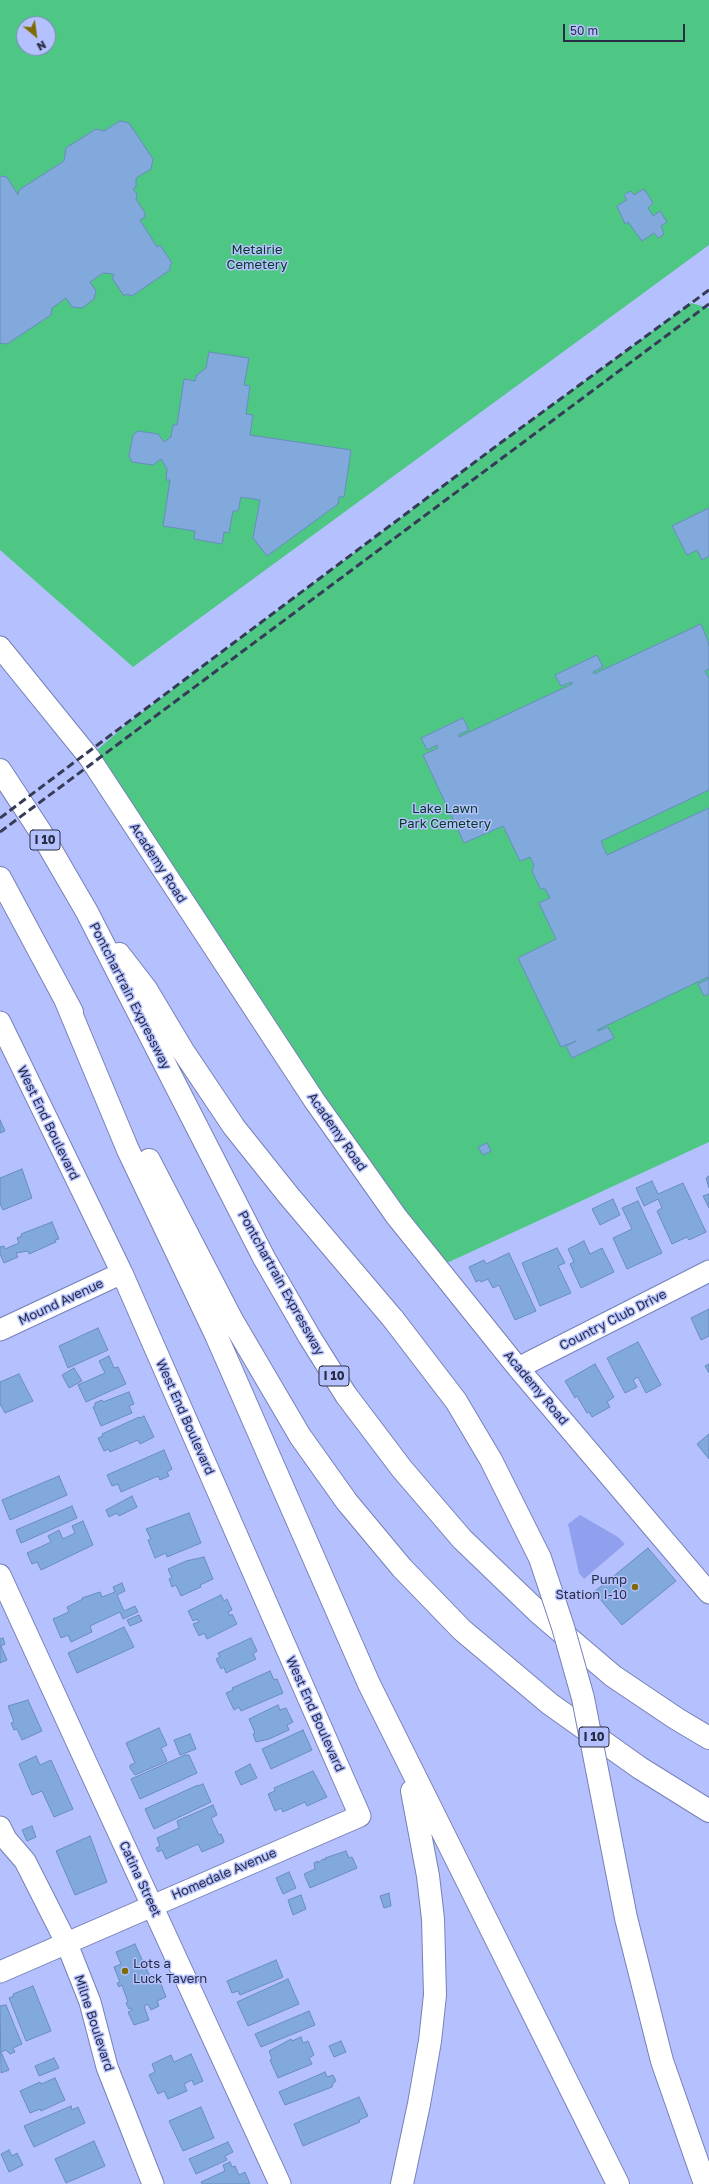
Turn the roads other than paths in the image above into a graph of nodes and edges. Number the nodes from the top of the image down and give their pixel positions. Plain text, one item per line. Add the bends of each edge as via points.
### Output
1 (0, 647) edge
2 (0, 770) edge
3 (0, 878) edge
4 (87, 912) junction
5 (65, 999) junction
6 (0, 1022) edge
7 (709, 1271) edge
8 (122, 1273) junction
9 (0, 1330) edge
10 (518, 1368) junction
11 (0, 1575) edge
12 (709, 1592) edge
13 (709, 1738) edge
14 (405, 1760) junction
15 (709, 1811) edge
16 (360, 1816) joint
17 (0, 1827) edge
18 (152, 1905) junction
19 (67, 1944) junction
20 (0, 1972) edge
21 (153, 2184) edge
22 (280, 2184) edge
23 (402, 2184) edge
24 (618, 2184) edge
25 (704, 2184) edge

1 - 10 street, Academy Road via 89,757 314,1100 396,1216
2 - 4 highway, Pontchartrain Expressway / I 10 via 40,831
3 - 5 highway, I 10
4 - 13 highway, Pontchartrain Expressway / I 10 via 264,1258 346,1395 402,1469 462,1539 539,1613 613,1676
4 - 25 highway, bridge via 146,989 183,1051 234,1127 394,1320 460,1408 514,1503 540,1558 564,1627 582,1698 626,1918 662,2061
5 - 14 highway via 128,1150 216,1335 332,1601
5 - 15 highway, I 10 via 262,1374 300,1436 348,1502 402,1568 462,1630 507,1670 597,1739
6 - 8 street, West End Boulevard
7 - 10 street, Country Club Drive
8 - 9 street, Mound Avenue
8 - 16 street, West End Boulevard
10 - 12 street, Academy Road
11 - 18 street, Catina Street
14 - 23 highway via 428,1876 433,1918 435,1995 430,2041
14 - 24 highway
16 - 18 street, Homedale Avenue
17 - 19 street, Milne Boulevard via 6,1839 25,1861
18 - 19 street, Homedale Avenue
18 - 22 street, Catina Street
19 - 20 street, Homedale Avenue
19 - 21 street, Milne Boulevard via 90,2002 107,2067

